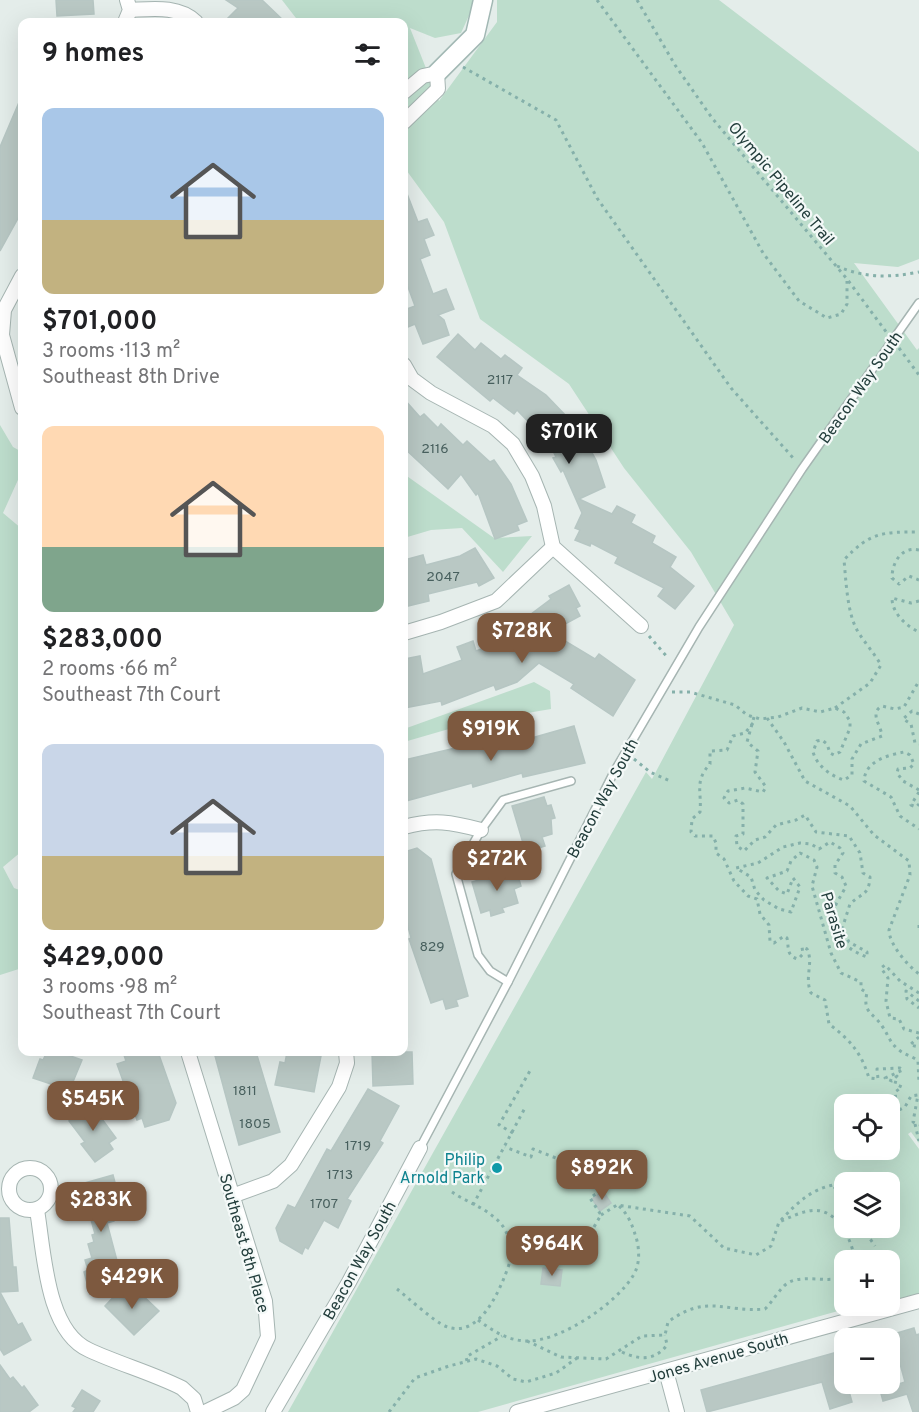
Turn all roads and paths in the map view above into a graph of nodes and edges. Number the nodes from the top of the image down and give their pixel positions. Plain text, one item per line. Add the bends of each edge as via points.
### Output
1 (483, 0) edge
2 (597, 0) edge
3 (637, 0) edge
4 (127, 11) edge
5 (188, 18) edge
6 (452, 61) junction
7 (437, 73) junction
8 (408, 89) edge
9 (408, 118) edge
10 (835, 265) junction
11 (919, 272) edge
12 (847, 279) junction
13 (18, 284) edge
14 (919, 303) edge
15 (893, 340) junction
16 (408, 372) edge
17 (919, 375) edge
18 (18, 393) edge
19 (802, 469) junction
20 (919, 532) edge
21 (553, 547) junction
22 (919, 550) edge
23 (919, 580) edge
24 (919, 601) edge
25 (641, 626) joint
26 (408, 632) edge
27 (919, 632) edge
28 (677, 665) junction
29 (919, 681) edge
30 (661, 691) junction
31 (835, 708) junction
32 (919, 714) edge
33 (754, 717) junction
34 (767, 718) junction
35 (753, 723) junction
36 (919, 744) edge
37 (625, 752) junction
38 (571, 781) dead end
39 (670, 781) dead end
40 (919, 791) edge
41 (919, 804) edge
42 (408, 826) edge
43 (919, 829) edge
44 (481, 830) junction
45 (919, 974) edge
46 (508, 982) junction
47 (919, 993) edge
48 (919, 1001) edge
49 (919, 1008) edge
50 (919, 1033) edge
51 (919, 1037) edge
52 (919, 1047) edge
53 (189, 1056) edge
54 (346, 1056) edge
55 (531, 1069) dead end
56 (919, 1083) edge
57 (526, 1106) dead end
58 (917, 1125) edge
59 (513, 1133) junction
60 (919, 1141) edge
61 (505, 1147) junction
62 (420, 1148) joint
63 (833, 1185) edge
64 (452, 1192) dead end
65 (232, 1196) junction
66 (473, 1205) junction
67 (617, 1205) junction
68 (37, 1210) dead end
69 (601, 1215) junction
70 (779, 1222) junction
71 (870, 1238) edge
72 (875, 1246) dead end
73 (514, 1248) junction
74 (852, 1250) edge
75 (834, 1279) edge
76 (397, 1289) dead end
77 (919, 1301) edge
78 (692, 1308) junction
79 (694, 1315) dead end
80 (478, 1320) junction
81 (665, 1335) junction
82 (502, 1336) junction
83 (527, 1341) junction
84 (621, 1351) junction
85 (577, 1358) junction
86 (467, 1361) junction
87 (666, 1371) junction
88 (198, 1412) edge
89 (205, 1412) edge
90 (273, 1412) edge
91 (389, 1412) edge
92 (517, 1412) edge
93 (677, 1412) edge

1 - 6 street via 475,35
2 - 12 path via 702,143 763,253 800,301 827,318 841,314 847,304
3 - 10 path, Olympic Pipeline Trail via 712,118
4 - 5 street via 167,8
6 - 7 street
6 - 19 path via 556,120 597,198 717,369
7 - 8 street via 423,76
7 - 9 street via 438,89
10 - 11 path via 857,275 887,277
10 - 12 path, Olympic Pipeline Trail
12 - 15 path, Olympic Pipeline Trail
13 - 18 street via 4,310 2,335
14 - 15 lane, Beacon Way South
15 - 17 path, Olympic Pipeline Trail
15 - 19 lane, Beacon Way South
16 - 21 street via 431,393 493,426 513,444 540,496
19 - 28 lane, Beacon Way South
20 - 31 path via 872,537 861,542 844,560 853,620 881,666 870,683
21 - 25 street
21 - 26 street via 496,601
22 - 23 path via 912,548 898,557 892,567 892,578 898,584 909,576
24 - 27 path via 892,598 898,616
25 - 28 path via 658,650
28 - 30 lane, Beacon Way South
29 - 31 path via 904,707 877,709 882,736 861,744 852,759 852,775 844,780 820,765 813,752 817,741 822,740 834,755 847,739 850,721
30 - 33 path via 690,692 735,705
30 - 37 lane, Beacon Way South
31 - 34 path via 820,712 802,708
32 - 36 path via 912,711 903,719 911,724 915,743
33 - 34 path
33 - 35 path, Parasite
34 - 45 path via 805,781 850,806 874,835 909,861 910,874 889,937 898,954
35 - 56 path, Parasite via 747,742 758,751 755,772 766,787 763,792 745,788 728,791 724,798 729,803 738,800 743,804 745,827 743,834 736,836 737,846 744,851 776,825 805,815 816,832 849,836 860,853 862,873 870,877 870,889 850,904 842,929 849,942 867,952 867,957 843,944 831,916 846,886 835,873 843,853 840,848 830,842 819,849 800,843 758,863 736,868 751,877 764,900 788,912 795,908 799,885 793,878 789,892 783,893 767,878 787,871 800,853 814,860 817,867 812,886 838,969 845,976 860,980 867,993 870,1015 880,1023 894,1046 918,1061
35 - 58 path via 745,733 733,736 727,750 710,751 710,764 698,784 700,812 692,819 691,832 695,837 713,836 716,853 724,859 734,881 748,896 757,899 760,914 769,925 770,941 774,943 784,936 788,951 798,959 802,947 807,949 811,993 825,1000 829,1024 861,1054 868,1078 878,1079 880,1069 903,1070 885,1078 892,1081 897,1076 895,1084 902,1087 895,1092 896,1101 888,1100 899,1110 911,1096 918,1095 912,1122
37 - 39 path via 650,772
37 - 46 lane, Beacon Way South
38 - 44 lane via 503,800
40 - 41 path via 911,805
40 - 43 path via 897,773 898,769 914,764 904,752 874,762 864,776 864,781 891,797 900,816
42 - 44 street via 447,821
44 - 46 lane via 456,874 478,955 489,971
46 - 62 lane, Beacon Way South
47 - 50 path via 900,981 889,966 881,968 888,978 886,1001 890,1017 899,1019 906,1030
48 - 49 path via 906,991 907,999
51 - 52 path via 910,1045
53 - 65 street, Southeast 8th Place
54 - 65 street via 339,1087 291,1165 273,1181
55 - 59 path via 499,1125
57 - 59 path
58 - 60 path
59 - 61 path
61 - 66 path
61 - 69 path via 531,1157 533,1149 589,1171 600,1191 590,1198
62 - 90 street, Beacon Way South
63 - 70 path via 816,1189
64 - 66 path
65 - 89 street, Southeast 8th Place via 265,1302 268,1337 243,1390
66 - 73 path via 495,1217 507,1230
67 - 69 path
67 - 70 path via 690,1216 724,1248 756,1255 771,1246
67 - 83 path via 624,1210 639,1246 635,1273 612,1301 568,1329 545,1340
68 - 88 street via 53,1300 64,1329 87,1350 182,1388 194,1399
69 - 73 path via 578,1252 562,1264 529,1259
70 - 74 path via 805,1212 821,1211 848,1236
71 - 72 path
73 - 80 path via 504,1283
75 - 78 path via 797,1280 785,1285 765,1309 749,1311 729,1305
76 - 80 path via 446,1326 464,1328
77 - 87 street, Jones Avenue South
78 - 79 path
78 - 81 path via 668,1322
80 - 82 path
81 - 84 path via 642,1336
81 - 84 path via 667,1345 660,1353 642,1359
82 - 83 path
82 - 86 path via 466,1357
83 - 85 path via 561,1357
84 - 85 path via 606,1359
85 - 86 path via 556,1372 526,1382 513,1379 497,1365 476,1359
86 - 91 path via 415,1378
87 - 92 street, Jones Avenue South
87 - 93 street

